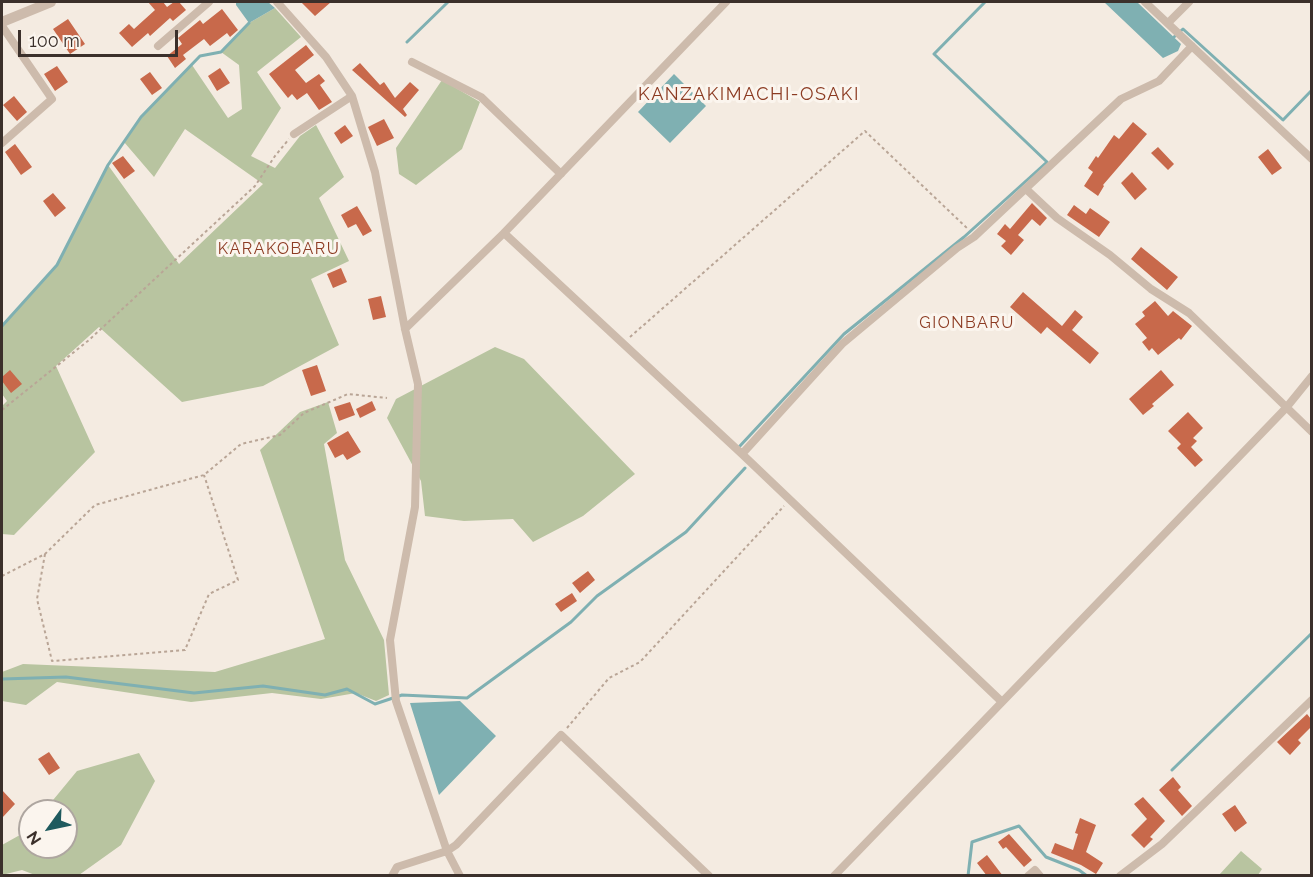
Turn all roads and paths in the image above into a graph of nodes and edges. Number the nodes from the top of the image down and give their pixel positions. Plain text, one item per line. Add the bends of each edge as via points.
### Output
1 (51, 2) edge
2 (209, 2) edge
3 (277, 2) edge
4 (726, 2) edge
5 (1145, 2) edge
6 (1189, 2) edge
7 (1168, 23) junction
8 (2, 24) edge
9 (159, 46) dead end
10 (1192, 46) junction
11 (412, 62) dead end
12 (352, 96) junction
13 (294, 134) joint
14 (2, 143) edge
15 (1311, 159) edge
16 (561, 174) junction
17 (1026, 189) junction
18 (968, 227) dead end
19 (504, 233) junction
20 (405, 329) junction
21 (623, 344) junction
22 (1311, 376) edge
23 (387, 398) dead end
24 (1286, 408) junction
25 (2, 410) edge
26 (1311, 432) edge
27 (742, 454) junction
28 (204, 475) junction
29 (790, 500) junction
30 (45, 554) junction
31 (2, 576) edge
32 (1311, 700) edge
33 (1001, 701) junction
34 (561, 735) junction
35 (447, 851) junction
36 (392, 876) edge
37 (460, 876) edge
38 (709, 876) edge
39 (834, 876) edge
40 (1028, 876) edge
41 (1040, 876) edge
42 (1120, 876) edge

1 - 8 street
2 - 9 street
3 - 12 street via 326,57
4 - 16 street
5 - 7 street
6 - 7 street
7 - 10 street
8 - 14 street via 52,99
10 - 15 street
10 - 17 street via 1160,81 1121,99
11 - 16 street via 480,97
12 - 13 street
12 - 20 street via 375,172
13 - 25 path via 255,186 89,340
16 - 19 street
17 - 24 street via 1057,218 1189,313
17 - 27 street via 974,237 842,344
18 - 21 path via 865,131
19 - 20 street
19 - 21 street
20 - 35 street via 418,384 415,507 390,640 396,701
21 - 27 street
22 - 24 street
23 - 28 path via 348,394 304,413 280,435 242,444
24 - 26 street
24 - 33 street
27 - 29 street
28 - 30 path via 95,505
28 - 30 path via 238,580 208,594 185,650 52,661 37,600
29 - 33 street
29 - 34 path via 640,662 609,678
30 - 31 path
32 - 42 street via 1162,844
33 - 39 street
34 - 35 street
34 - 38 street
35 - 36 street via 397,867
35 - 37 street
40 - 41 street via 1035,870

